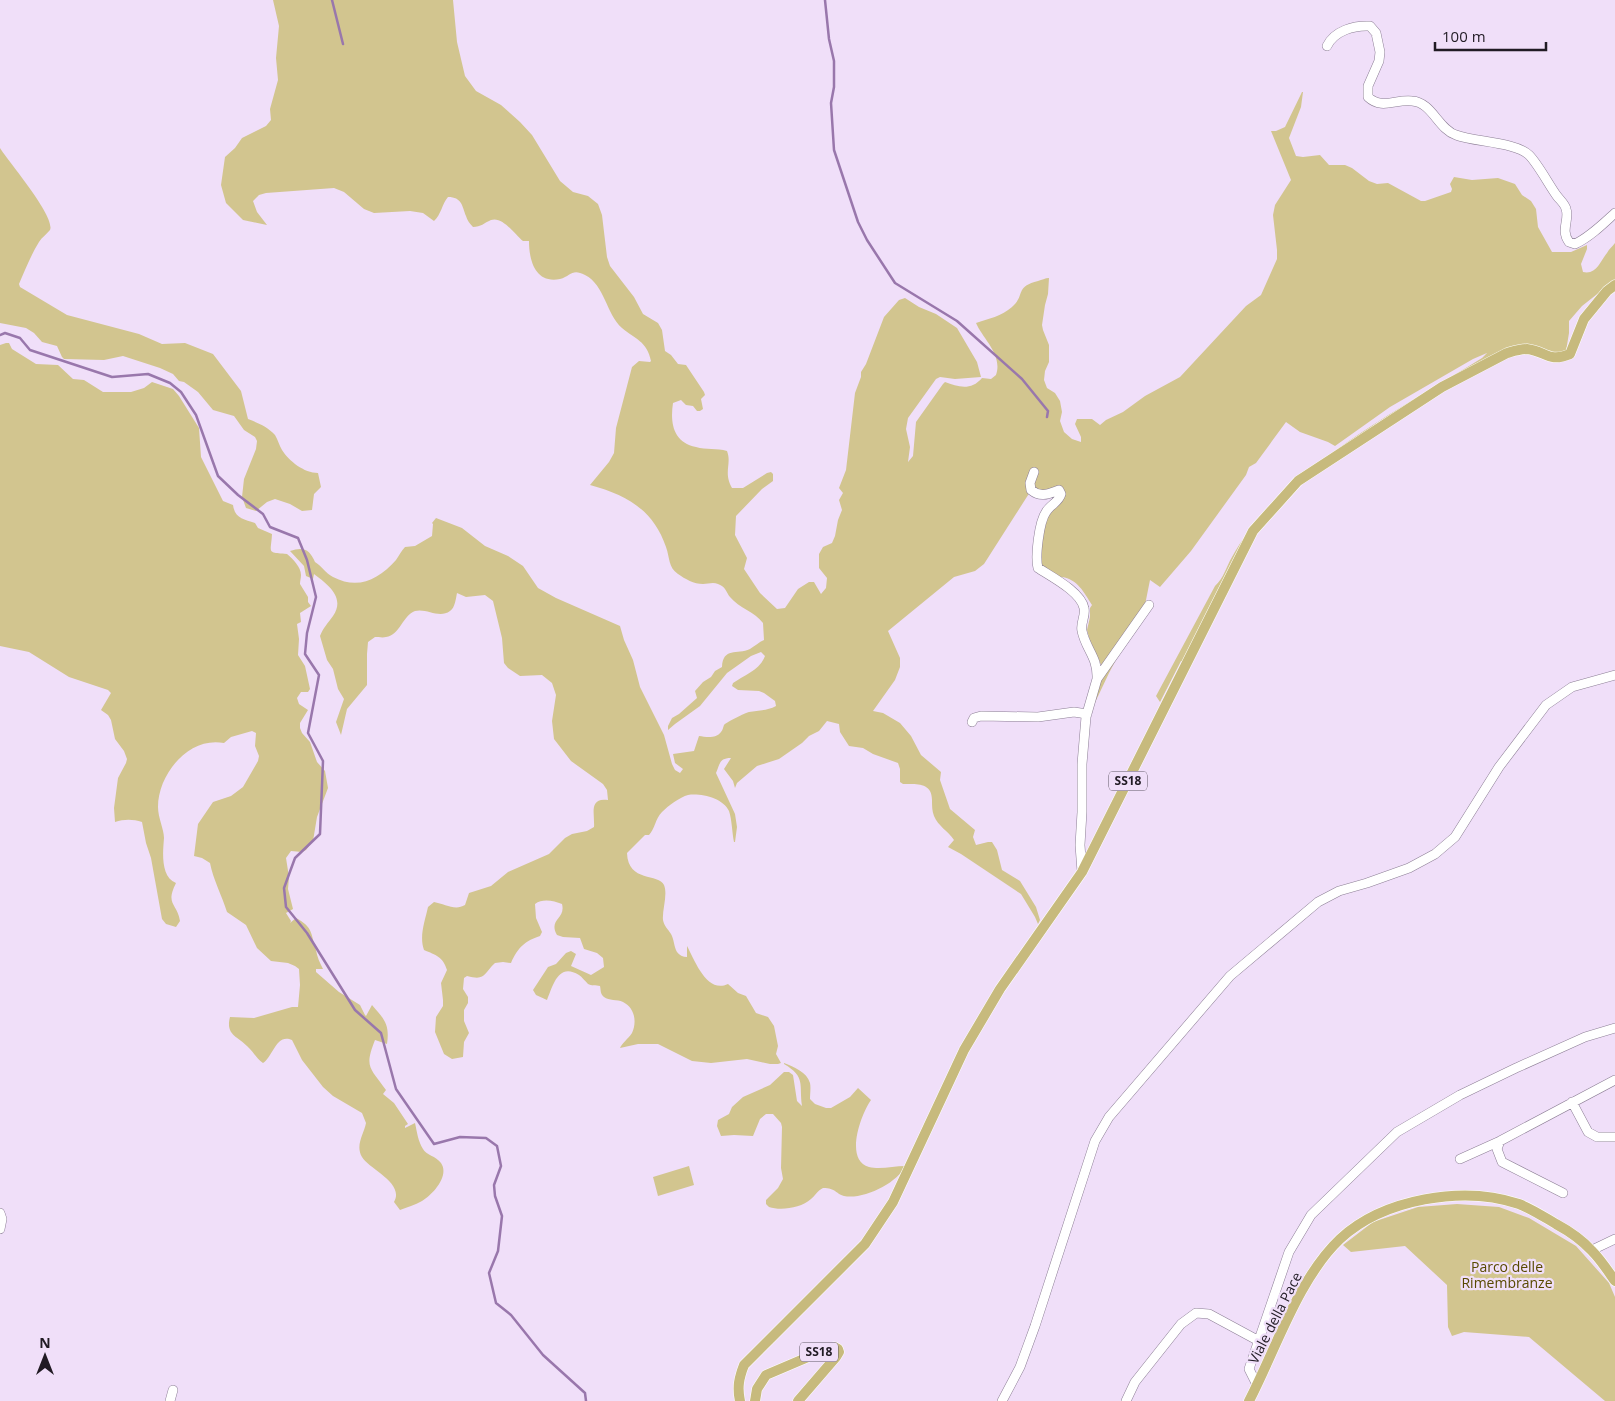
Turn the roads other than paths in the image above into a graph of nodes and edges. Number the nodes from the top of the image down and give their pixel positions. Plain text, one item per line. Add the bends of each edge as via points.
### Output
1 (1327, 46) dead end
2 (1615, 213) edge
3 (1615, 284) edge
4 (1034, 472) dead end
5 (1149, 605) dead end
6 (1615, 674) edge
7 (1097, 679) junction
8 (1087, 714) junction
9 (972, 722) dead end
10 (1082, 872) junction
11 (1615, 1028) edge
12 (1615, 1080) edge
13 (1572, 1102) junction
14 (1615, 1137) edge
15 (1500, 1141) junction
16 (1460, 1159) dead end
17 (1563, 1193) dead end
18 (0, 1214) edge
19 (0, 1229) edge
20 (1615, 1239) edge
21 (1592, 1250) junction
22 (1615, 1281) edge
23 (1259, 1341) junction
24 (1258, 1385) junction
25 (173, 1390) dead end
26 (170, 1401) edge
27 (740, 1401) edge
28 (755, 1401) edge
29 (798, 1401) edge
30 (1002, 1401) edge
31 (1126, 1401) edge
32 (1249, 1401) edge

1 - 2 street via 1338,33 1370,26 1376,33 1380,52 1368,86 1368,97 1380,104 1415,101 1425,106 1454,135 1514,147 1529,155 1567,209 1565,232 1569,242 1580,242
3 - 10 main road, SS18 via 1584,319 1570,354 1558,359 1528,349 1507,353 1442,387 1298,481 1253,531
4 - 7 street via 1030,483 1033,492 1044,496 1059,490 1061,494 1045,512 1038,568 1082,600 1085,614 1081,630 1094,658
5 - 7 street
6 - 30 street via 1572,687 1546,705 1498,767 1455,837 1435,854 1409,868 1339,891 1318,902 1230,976 1109,1116 1095,1141 1020,1367
7 - 8 street
8 - 9 street via 981,716
8 - 10 street via 1082,764
10 - 27 main road, SS18 via 1000,989 964,1050 893,1202 865,1244 845,1266 744,1365 738,1380
11 - 23 street via 1585,1037 1516,1068 1460,1095 1397,1132 1311,1215 1290,1252
12 - 13 street
13 - 14 street via 1588,1132 1597,1137
13 - 15 street
15 - 16 street
15 - 17 street via 1497,1150 1502,1162
18 - 19 street
20 - 21 street
21 - 22 main road, Viale della Pace
21 - 24 main road, Viale della Pace via 1569,1231 1519,1204 1486,1197 1453,1196 1415,1201 1382,1212 1340,1240 1318,1265 1301,1292
23 - 24 street via 1250,1369
23 - 31 street via 1209,1314 1196,1313 1181,1324 1135,1382
24 - 32 main road, Viale della Pace
25 - 26 street
28 - 29 main road, SS18 via 757,1389 766,1375 827,1349 838,1349 836,1357

